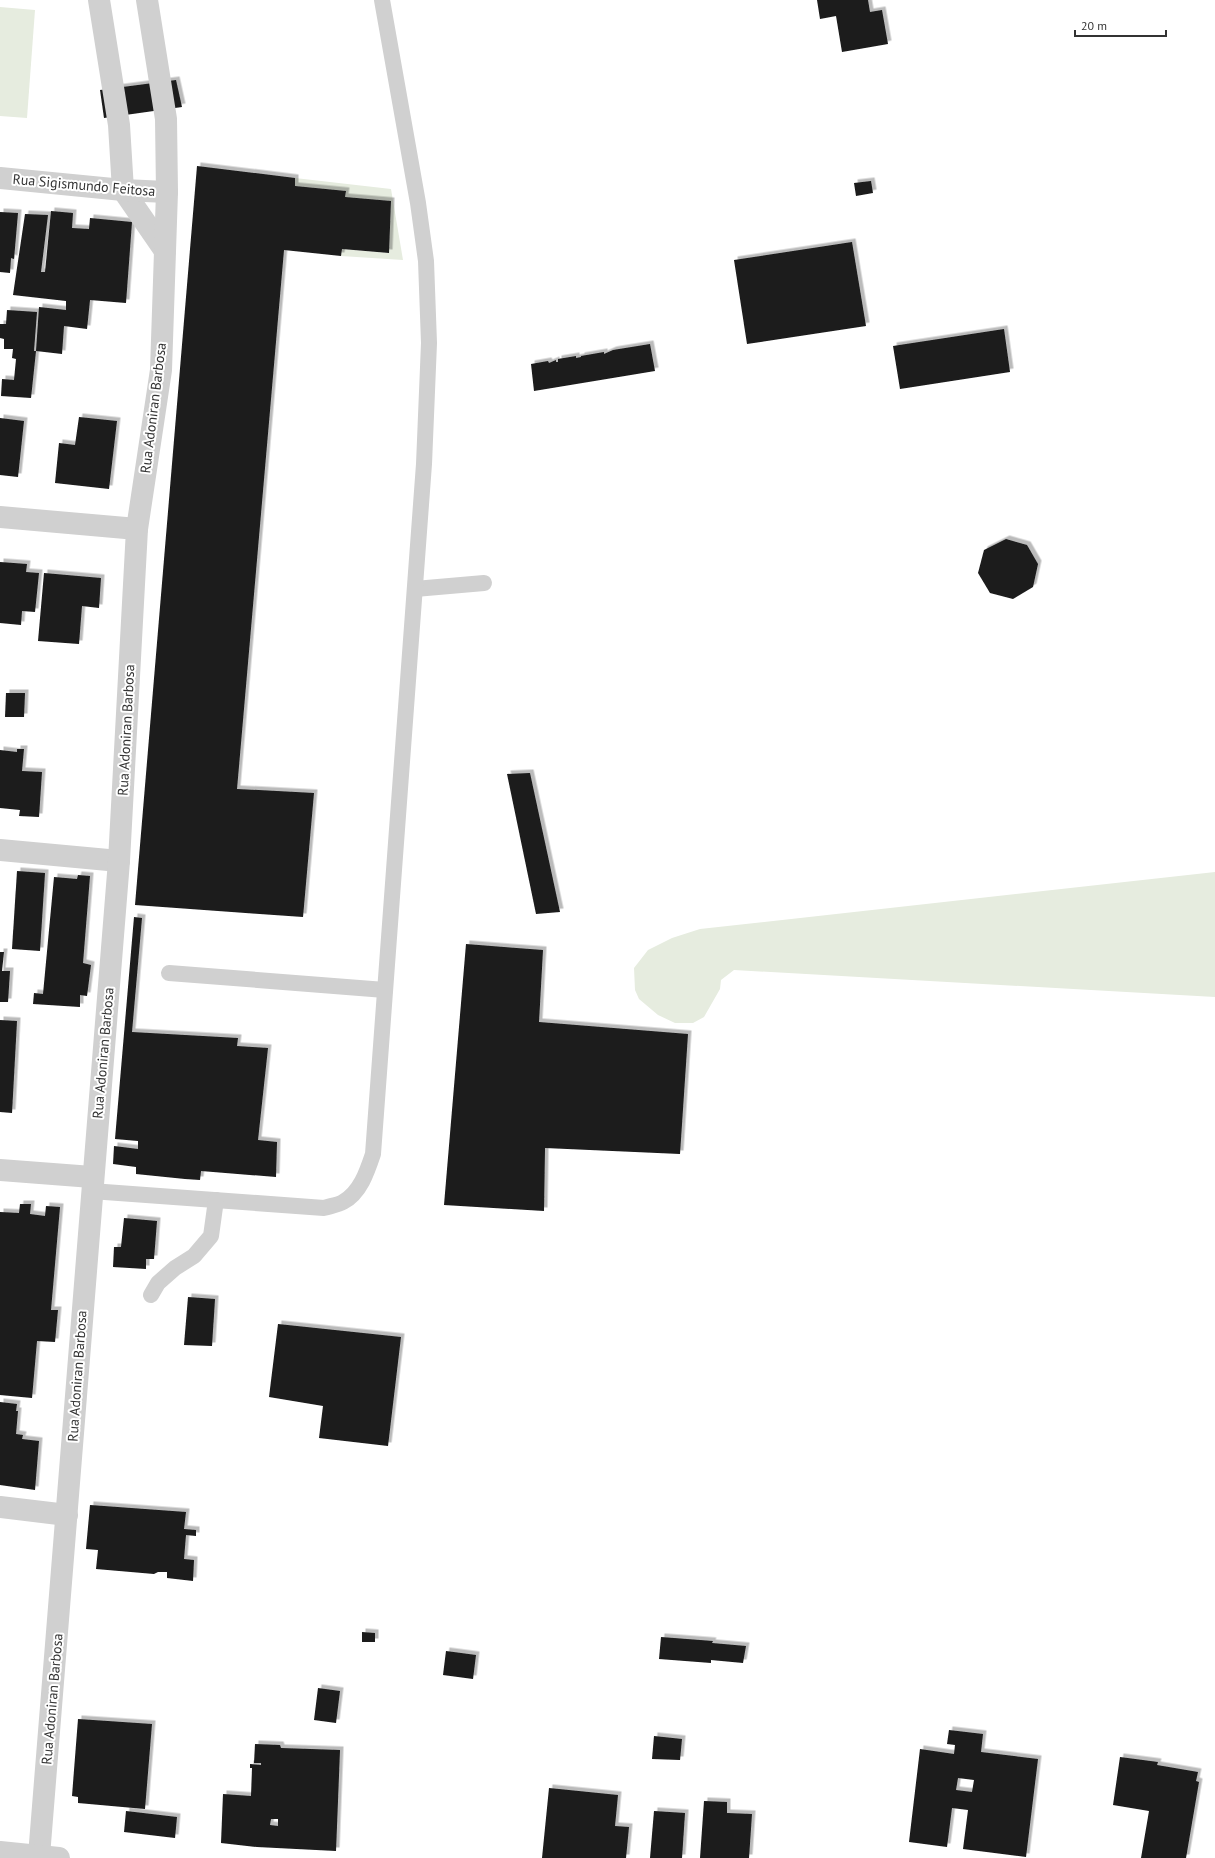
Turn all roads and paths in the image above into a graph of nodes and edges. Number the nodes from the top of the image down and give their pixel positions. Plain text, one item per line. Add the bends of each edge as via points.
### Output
1 (99, 0) edge
2 (147, 0) edge
3 (382, 0) edge
4 (0, 178) edge
5 (123, 190) junction
6 (167, 192) junction
7 (165, 251) junction
8 (0, 517) edge
9 (137, 529) junction
10 (484, 583) dead end
11 (415, 589) junction
12 (0, 850) edge
13 (119, 861) junction
14 (169, 973) dead end
15 (385, 990) junction
16 (0, 1170) edge
17 (92, 1184) junction
18 (216, 1200) junction
19 (151, 1295) dead end
20 (0, 1507) edge
21 (66, 1515) junction
22 (0, 1852) edge
23 (49, 1857) edge

1 - 5 street via 119,125
2 - 6 street, Rua Adoniran Barbosa via 166,119
3 - 11 lane via 426,260 429,343
4 - 5 street, Rua Sigismundo Feitosa
5 - 6 street, Rua Sigismundo Feitosa
5 - 7 street
6 - 7 street, Rua Adoniran Barbosa
7 - 9 street, Rua Adoniran Barbosa via 161,370
8 - 9 street
9 - 13 street, Rua Adoniran Barbosa
10 - 11 lane
11 - 15 lane
12 - 13 street
13 - 17 street, Rua Adoniran Barbosa
14 - 15 lane
15 - 18 lane via 373,1154 366,1175 356,1192 343,1202 324,1208
16 - 17 street
17 - 18 lane
17 - 21 street, Rua Adoniran Barbosa
18 - 19 lane via 211,1236 194,1256 158,1283
20 - 21 street
21 - 23 street, Rua Adoniran Barbosa
22 - 23 street

